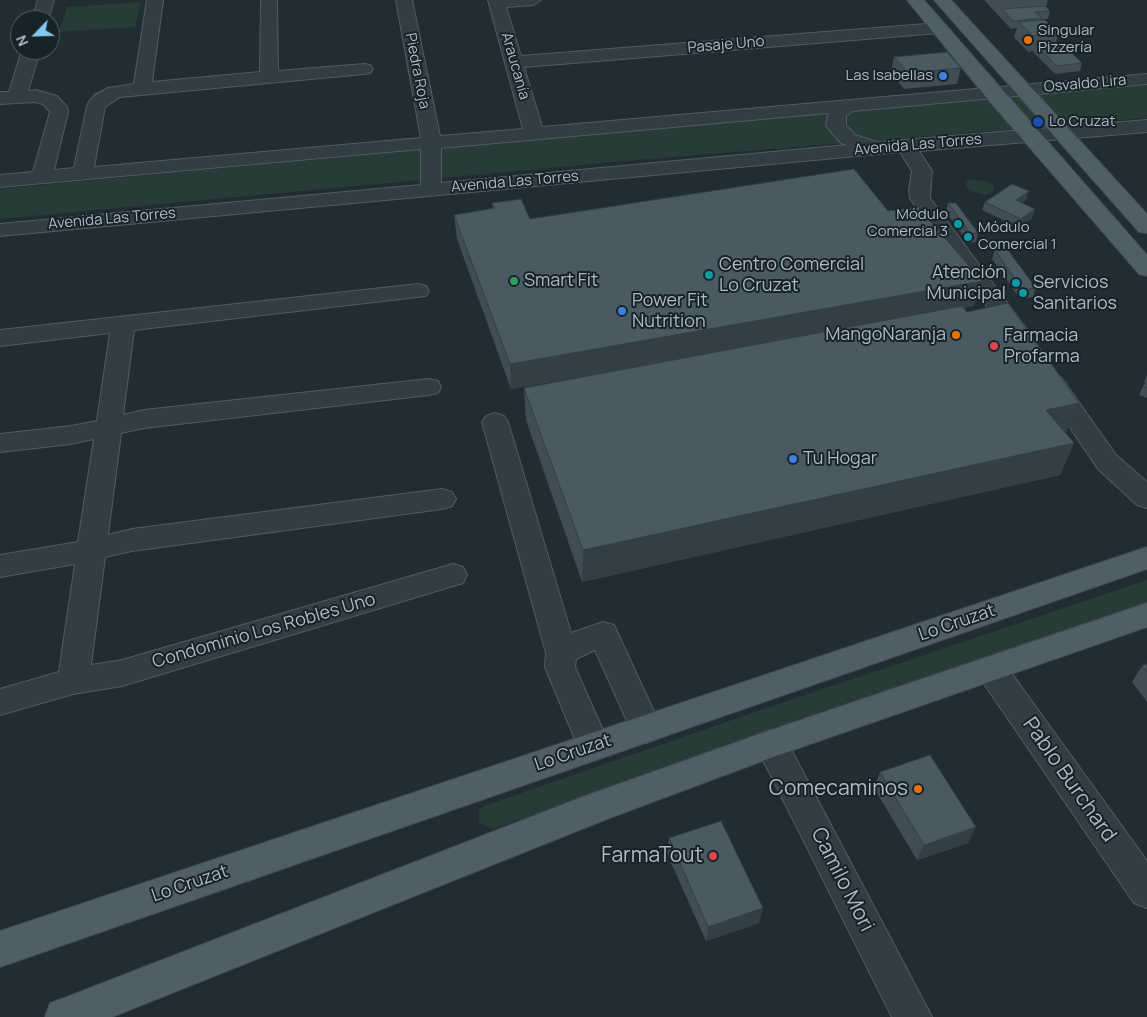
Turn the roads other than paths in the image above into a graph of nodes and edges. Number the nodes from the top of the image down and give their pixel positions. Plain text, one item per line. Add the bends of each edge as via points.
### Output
1 (155, 0) edge
2 (270, 0) edge
3 (404, 0) edge
4 (533, 0) edge
5 (916, 0) edge
6 (942, 0) edge
7 (496, 1) edge
8 (939, 28) junction
9 (26, 60) edge
10 (514, 62) junction
11 (364, 69) dead end
12 (269, 77) junction
13 (1147, 79) edge
14 (142, 88) junction
15 (1023, 90) junction
16 (993, 93) junction
17 (8, 97) edge
18 (847, 106) junction
19 (1147, 126) edge
20 (534, 132) junction
21 (1064, 133) junction
22 (1030, 135) junction
23 (431, 142) junction
24 (906, 146) junction
25 (879, 148) junction
26 (83, 173) junction
27 (42, 177) junction
28 (0, 181) edge
29 (431, 189) junction
30 (1147, 226) edge
31 (0, 230) edge
32 (1147, 269) edge
33 (418, 291) dead end
34 (123, 324) junction
35 (0, 338) edge
36 (429, 387) dead end
37 (495, 422) dead end
38 (109, 427) junction
39 (0, 443) edge
40 (1147, 498) edge
41 (442, 499) dead end
42 (91, 550) junction
43 (1147, 558) edge
44 (0, 566) edge
45 (454, 575) dead end
46 (1147, 615) edge
47 (562, 653) junction
48 (991, 669) junction
49 (73, 681) junction
50 (0, 702) edge
51 (646, 728) junction
52 (771, 744) junction
53 (594, 746) junction
54 (1147, 892) edge
55 (0, 949) edge
56 (64, 1017) edge
57 (913, 1017) edge

1 - 14 street
2 - 12 street
3 - 23 street, Piedra Roja
4 - 7 street
5 - 8 main road
6 - 15 main road
7 - 10 street, Araucanía
8 - 10 street, Pasaje Uno
8 - 16 main road
9 - 17 street
10 - 20 street, Araucanía
11 - 12 street
12 - 14 street
13 - 15 street, Osvaldo Lira
14 - 26 street via 115,92 98,102
15 - 16 street
15 - 21 main road
16 - 18 street
16 - 22 main road
17 - 27 street via 44,98 58,107
18 - 20 street
18 - 25 street via 838,112 835,119 839,131 857,143
19 - 21 street
20 - 23 street
21 - 22 street, Avenida Las Torres
21 - 30 main road
22 - 24 street, Avenida Las Torres
22 - 32 main road
23 - 26 street
23 - 29 street, Piedra Roja
24 - 25 street, Avenida Las Torres
24 - 40 street via 922,171 919,189 926,208 1107,462
25 - 29 street, Avenida Las Torres
26 - 27 street
27 - 28 street
29 - 31 street, Avenida Las Torres
33 - 34 street
34 - 35 street
34 - 38 street
36 - 38 street via 144,419
37 - 47 street
38 - 39 street
38 - 42 street
41 - 42 street via 132,540
42 - 44 street
42 - 49 street
43 - 51 main road, Lo Cruzat
45 - 49 street, Condominio Los Robles Uno via 122,672
46 - 48 main road
47 - 51 street via 571,646 604,634
47 - 53 street via 560,667
48 - 52 main road
48 - 54 street, Pablo Burchard
49 - 50 street, Condominio Los Robles Uno
51 - 53 main road, Lo Cruzat
52 - 56 main road via 596,807
52 - 57 street, Camilo Mori
53 - 55 main road, Lo Cruzat

